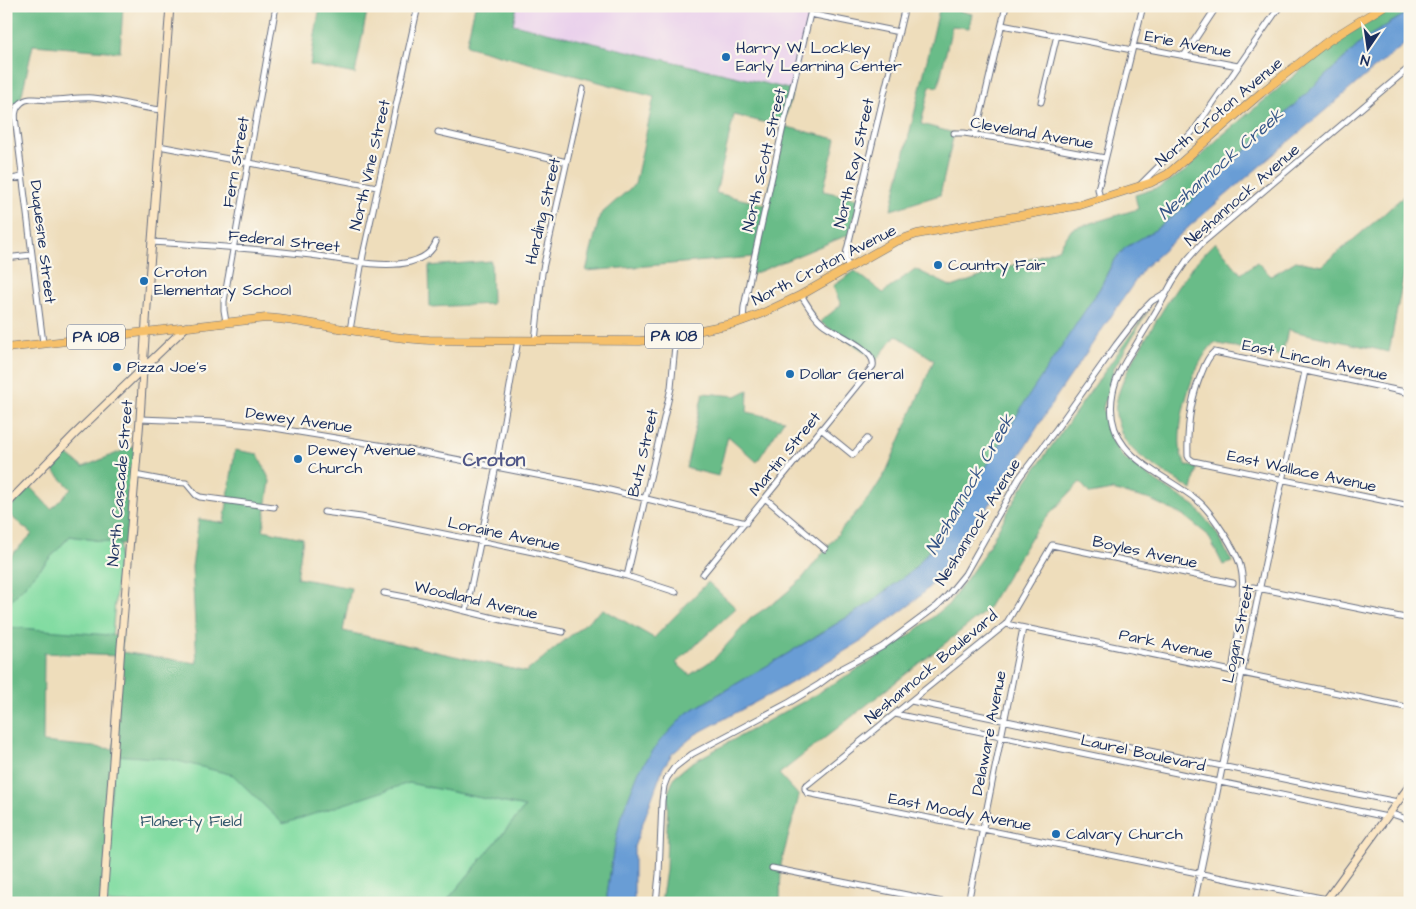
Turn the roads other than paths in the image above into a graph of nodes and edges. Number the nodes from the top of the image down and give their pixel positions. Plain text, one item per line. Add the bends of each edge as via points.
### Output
1 (170, 6) edge
2 (276, 6) edge
3 (418, 6) edge
4 (812, 6) edge
5 (906, 6) edge
6 (1006, 6) edge
7 (1143, 6) edge
8 (1216, 6) edge
9 (1280, 6) edge
10 (1384, 6) edge
11 (810, 14) junction
12 (1002, 24) junction
13 (899, 32) junction
14 (1057, 35) junction
15 (1132, 48) junction
16 (1184, 56) junction
17 (1238, 66) junction
18 (1410, 67) edge
19 (583, 89) dead end
20 (1041, 102) dead end
21 (162, 110) junction
22 (438, 132) dead end
23 (954, 133) dead end
24 (974, 135) junction
25 (159, 146) junction
26 (1105, 158) junction
27 (567, 162) junction
28 (248, 163) junction
29 (22, 177) junction
30 (6, 180) edge
31 (377, 187) junction
32 (1137, 187) junction
33 (1100, 198) junction
34 (151, 242) junction
35 (436, 242) dead end
36 (233, 249) junction
37 (31, 255) junction
38 (6, 258) edge
39 (362, 262) junction
40 (849, 268) junction
41 (1167, 292) junction
42 (801, 295) junction
43 (743, 321) junction
44 (226, 322) junction
45 (186, 326) junction
46 (350, 330) junction
47 (145, 332) junction
48 (676, 335) junction
49 (518, 340) junction
50 (535, 340) junction
51 (43, 343) junction
52 (6, 348) edge
53 (142, 369) junction
54 (1305, 371) junction
55 (1410, 393) edge
56 (140, 419) junction
57 (821, 429) junction
58 (867, 439) dead end
59 (1190, 459) joint
60 (496, 466) junction
61 (135, 475) junction
62 (1283, 480) junction
63 (765, 498) junction
64 (646, 499) junction
65 (6, 505) edge
66 (1410, 506) edge
67 (274, 507) dead end
68 (324, 512) dead end
69 (746, 522) junction
70 (481, 542) junction
71 (1052, 545) joint
72 (825, 549) dead end
73 (703, 574) dead end
74 (627, 576) junction
75 (1233, 583) dead end
76 (1253, 587) dead end
77 (1261, 588) junction
78 (676, 592) dead end
79 (384, 593) dead end
80 (466, 611) junction
81 (1410, 619) edge
82 (1006, 624) junction
83 (1023, 628) junction
84 (563, 632) dead end
85 (1232, 671) junction
86 (1243, 673) junction
87 (911, 701) junction
88 (1410, 708) edge
89 (894, 714) junction
90 (1004, 721) junction
91 (1001, 736) junction
92 (1223, 766) junction
93 (1220, 782) junction
94 (1410, 785) edge
95 (805, 790) joint
96 (1398, 802) junction
97 (1388, 815) junction
98 (1410, 820) edge
99 (982, 829) junction
100 (772, 868) dead end
101 (1201, 874) junction
102 (1326, 901) edge
103 (103, 903) edge
104 (656, 903) edge
105 (947, 903) edge
106 (968, 903) edge
107 (1194, 903) edge
108 (1347, 903) edge

1 - 21 street, North Cascade Street
2 - 28 street, Fern Street
3 - 31 street, North Vine Street
4 - 11 street, North Scott Street
5 - 13 street, North Ray Street
6 - 12 street
7 - 15 street
8 - 16 street
9 - 17 street
10 - 32 main road, North Croton Avenue / PA 108 via 1328,41 1261,93 1168,174
11 - 13 street
11 - 43 street, North Scott Street
12 - 14 street, Erie Avenue
12 - 24 street
13 - 40 street, North Ray Street via 846,254
14 - 15 street, Erie Avenue
14 - 20 street
15 - 16 street, Erie Avenue
15 - 26 street
16 - 17 street, Erie Avenue
17 - 32 street via 1191,134
18 - 41 street, Neshannock Avenue via 1202,243
19 - 27 street, Harding Street
21 - 25 street, North Cascade Street
21 - 29 street, Duquesne Street via 103,99 29,99 20,103 15,114
22 - 27 street
23 - 24 street, Cleveland Avenue
24 - 26 street, Cleveland Avenue
25 - 28 street
25 - 34 street, North Cascade Street
26 - 33 street via 1098,189
27 - 50 street, Harding Street via 542,273
28 - 31 street
28 - 36 street, Fern Street
29 - 30 street
29 - 37 street, Duquesne Street
31 - 39 street, North Vine Street
32 - 33 main road, North Croton Avenue / PA 108
33 - 40 main road, North Croton Avenue / PA 108 via 1065,208 917,234 894,242
34 - 36 street, Federal Street
34 - 47 street, North Cascade Street
35 - 39 street, Federal Street via 427,254 409,262
36 - 39 street, Federal Street
36 - 44 street, Fern Street via 224,301
37 - 38 street
37 - 51 street, Duquesne Street
39 - 46 street, North Vine Street
40 - 42 main road, North Croton Avenue / PA 108
41 - 85 street via 1118,376 1113,390 1113,417 1117,434 1128,450 1145,466 1202,504 1238,560 1243,589
41 - 104 street, Neshannock Avenue via 1142,310 1018,478 964,574 948,596 882,647 790,702 692,754 674,768 667,778 662,800
42 - 43 main road, North Croton Avenue / PA 108
42 - 57 street, Martin Street via 820,322 848,338 873,359 873,366
43 - 48 main road, North Croton Avenue / PA 108
44 - 45 main road, North Croton Avenue / PA 108
44 - 46 main road, North Croton Avenue / PA 108 via 277,319
45 - 47 main road, North Croton Avenue / PA 108
45 - 53 street
46 - 49 main road, North Croton Avenue / PA 108 via 415,339
47 - 51 main road, North Croton Avenue / PA 108
47 - 53 street, North Cascade Street
48 - 50 main road, North Croton Avenue / PA 108 via 634,341
48 - 64 street, Butz Street via 671,388
49 - 50 main road, North Croton Avenue / PA 108
49 - 60 street
51 - 52 main road, North Croton Avenue / PA 108
53 - 56 street, North Cascade Street
53 - 65 street
54 - 55 street, East Lincoln Avenue
54 - 59 street, East Lincoln Avenue via 1214,352 1207,360 1194,392 1188,419
54 - 62 street, Logan Street
56 - 60 street, Dewey Avenue via 262,426
56 - 61 street, North Cascade Street
57 - 58 street via 853,455
57 - 63 street, Martin Street
59 - 62 street, East Wallace Avenue
60 - 64 street, Dewey Avenue
60 - 70 street
61 - 67 street via 186,483 200,497
61 - 103 street, North Cascade Street
62 - 66 street, East Wallace Avenue
62 - 77 street, Logan Street
63 - 69 street, Martin Street
63 - 72 street
64 - 69 street, Dewey Avenue
64 - 74 street, Butz Street
68 - 70 street, Loraine Avenue
69 - 73 street, Martin Street
70 - 74 street, Loraine Avenue
70 - 80 street
71 - 75 street, Boyles Avenue
71 - 82 street, Neshannock Boulevard
74 - 78 street, Loraine Avenue
76 - 77 street
77 - 81 street
77 - 86 street, Logan Street
79 - 80 street, Woodland Avenue
80 - 84 street, Woodland Avenue
82 - 83 street, Park Avenue
82 - 87 street, Neshannock Boulevard
83 - 85 street, Park Avenue
83 - 90 street, Delaware Avenue
85 - 86 street, Park Avenue
86 - 88 street, Park Avenue
86 - 92 street, Logan Street
87 - 89 street, Neshannock Boulevard
87 - 90 street, Laurel Boulevard
89 - 91 street, Laurel Boulevard
89 - 95 street, Neshannock Boulevard via 808,784
90 - 91 street, Delaware Avenue
90 - 92 street, Laurel Boulevard
91 - 93 street, Laurel Boulevard
91 - 99 street, Delaware Avenue
92 - 93 street, Logan Street
92 - 96 street, Laurel Boulevard
93 - 97 street, Laurel Boulevard
93 - 101 street, Logan Street
94 - 96 street
95 - 99 street, East Moody Avenue
96 - 97 street
97 - 98 street, Laurel Boulevard
97 - 102 street
99 - 101 street, East Moody Avenue
99 - 106 street, Delaware Avenue
100 - 105 street
101 - 102 street, East Moody Avenue
101 - 107 street, Logan Street
102 - 108 street, East Moody Avenue

